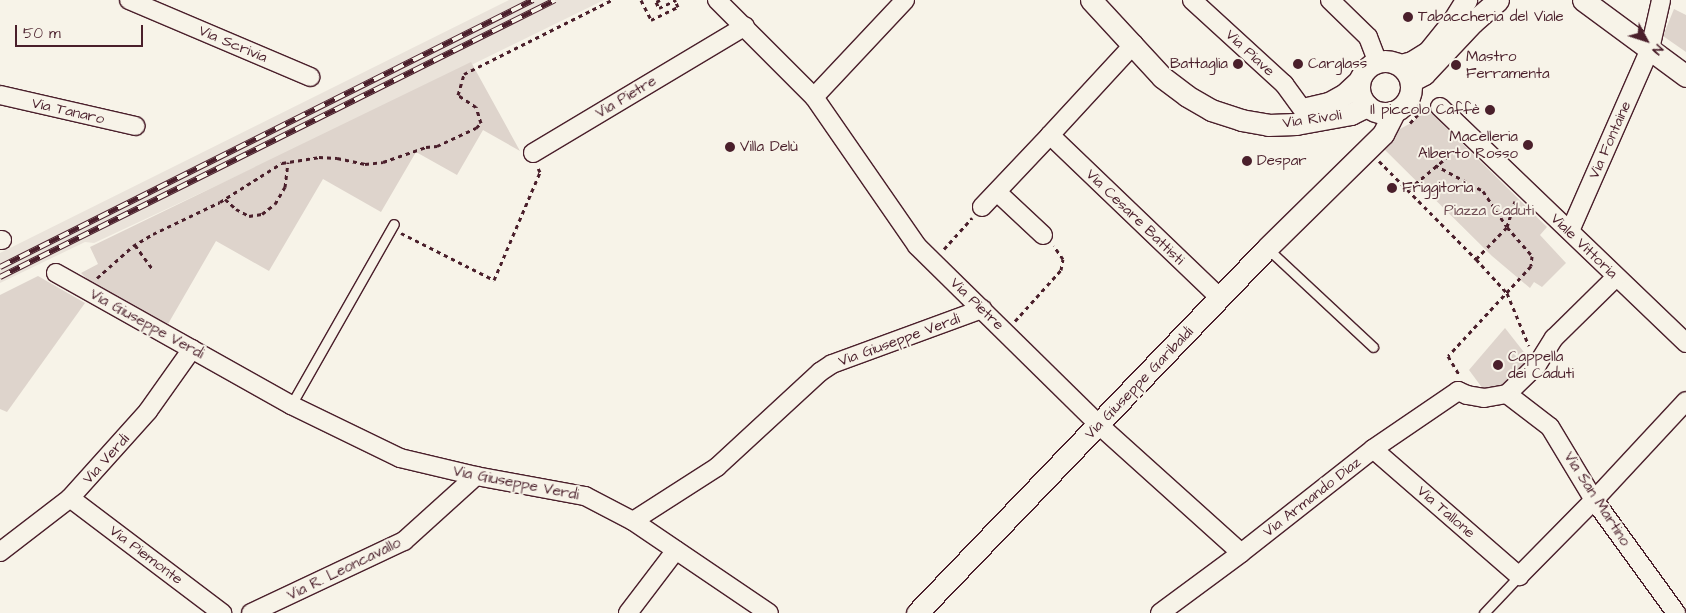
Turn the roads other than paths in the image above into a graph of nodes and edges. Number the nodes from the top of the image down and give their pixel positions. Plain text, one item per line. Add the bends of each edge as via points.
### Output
1 (129, 0) edge
2 (718, 0) edge
3 (905, 0) edge
4 (1091, 0) edge
5 (1192, 0) edge
6 (1330, 0) edge
7 (1466, 0) edge
8 (1498, 0) edge
9 (1583, 0) edge
10 (1660, 0) edge
11 (745, 26) junction
12 (1134, 44) junction
13 (1650, 49) junction
14 (1377, 61) junction
15 (1406, 73) junction
16 (1686, 76) edge
17 (310, 77) dead end
18 (1359, 81) junction
19 (0, 95) edge
20 (814, 97) junction
21 (1440, 107) road end
22 (1302, 109) junction
23 (1386, 114) junction
24 (135, 126) dead end
25 (1050, 135) junction
26 (533, 153) road end
27 (997, 192) junction
28 (982, 207) road end
29 (393, 226) road end
30 (1570, 231) junction
31 (1043, 235) road end
32 (1267, 248) junction
33 (56, 273) dead end
34 (1616, 277) junction
35 (1220, 298) junction
36 (982, 309) junction
37 (1686, 343) edge
38 (1373, 347) dead end
39 (192, 348) junction
40 (1507, 394) junction
41 (1686, 401) edge
42 (291, 405) junction
43 (1099, 425) junction
44 (1373, 449) junction
45 (476, 476) junction
46 (70, 498) junction
47 (1594, 500) junction
48 (633, 521) junction
49 (676, 550) junction
50 (0, 552) edge
51 (1241, 553) junction
52 (1518, 576) junction
53 (222, 613) edge
54 (251, 613) edge
55 (628, 613) edge
56 (769, 613) edge
57 (916, 613) edge
58 (1160, 613) edge
59 (1484, 613) edge
60 (1676, 613) edge

1 - 17 street, Via Scrivia
2 - 11 street, Via Pietre
3 - 20 street
4 - 12 street, Via Rivoli
5 - 22 street, Via Piave via 1284,84
6 - 14 street via 1368,37
7 - 15 street via 1453,22 1428,52 1412,62
8 - 15 street via 1424,74
9 - 13 street
10 - 13 street, Via Fontaine
11 - 20 street, Via Pietre
11 - 26 street, Via Pietre
12 - 22 street, Via Rivoli via 1217,96 1267,110
12 - 23 street, Via Rivoli via 1162,77 1187,96 1211,110 1241,120 1268,125 1296,124 1351,114
12 - 25 street
13 - 16 street
13 - 30 street, Via Fontaine
14 - 15 street via 1388,60
14 - 18 street via 1367,67
15 - 23 street via 1409,98 1400,108
18 - 22 street, Via Rivoli via 1329,103
18 - 23 street via 1360,95
19 - 24 street, Via Tanaro
20 - 36 street, Via Pietre via 917,246
21 - 30 street, Viale Vittoria
23 - 32 street, Via Giuseppe Garibaldi via 1369,156
25 - 27 street
25 - 35 street, Via Cesare Battisti
27 - 28 street
27 - 31 street
29 - 42 lane
30 - 34 street, Viale Vittoria
32 - 35 street, Via Giuseppe Garibaldi
32 - 38 lane
33 - 39 street, Via Giuseppe Verdi
34 - 37 street, Viale Vittoria
34 - 40 street via 1554,338 1537,366
35 - 43 street, Via Giuseppe Garibaldi
36 - 43 street, Via Pietre
36 - 48 street, Via Giuseppe Verdi via 832,364 717,467
39 - 42 street, Via Giuseppe Verdi
39 - 46 street, Via Verdi via 148,411
40 - 44 street, Via Armando Diaz via 1484,398 1458,391
40 - 47 street, Via San Martino via 1550,427
41 - 47 street
42 - 45 street, Via Giuseppe Verdi via 400,458
43 - 51 street, Via Pietre
43 - 57 street, Via Giuseppe Garibaldi
44 - 51 street, Via Armando Diaz
44 - 52 street, Via Tallone
45 - 48 street, Via Giuseppe Verdi via 585,496
45 - 54 street, Via R. Leoncavallo via 404,541
46 - 50 street, Via Verdi
46 - 53 street, Via Piemonte
47 - 52 street
47 - 60 street, Via San Martino
48 - 49 street
49 - 55 street
49 - 56 street
51 - 58 street, Via Armando Diaz
52 - 59 lane

